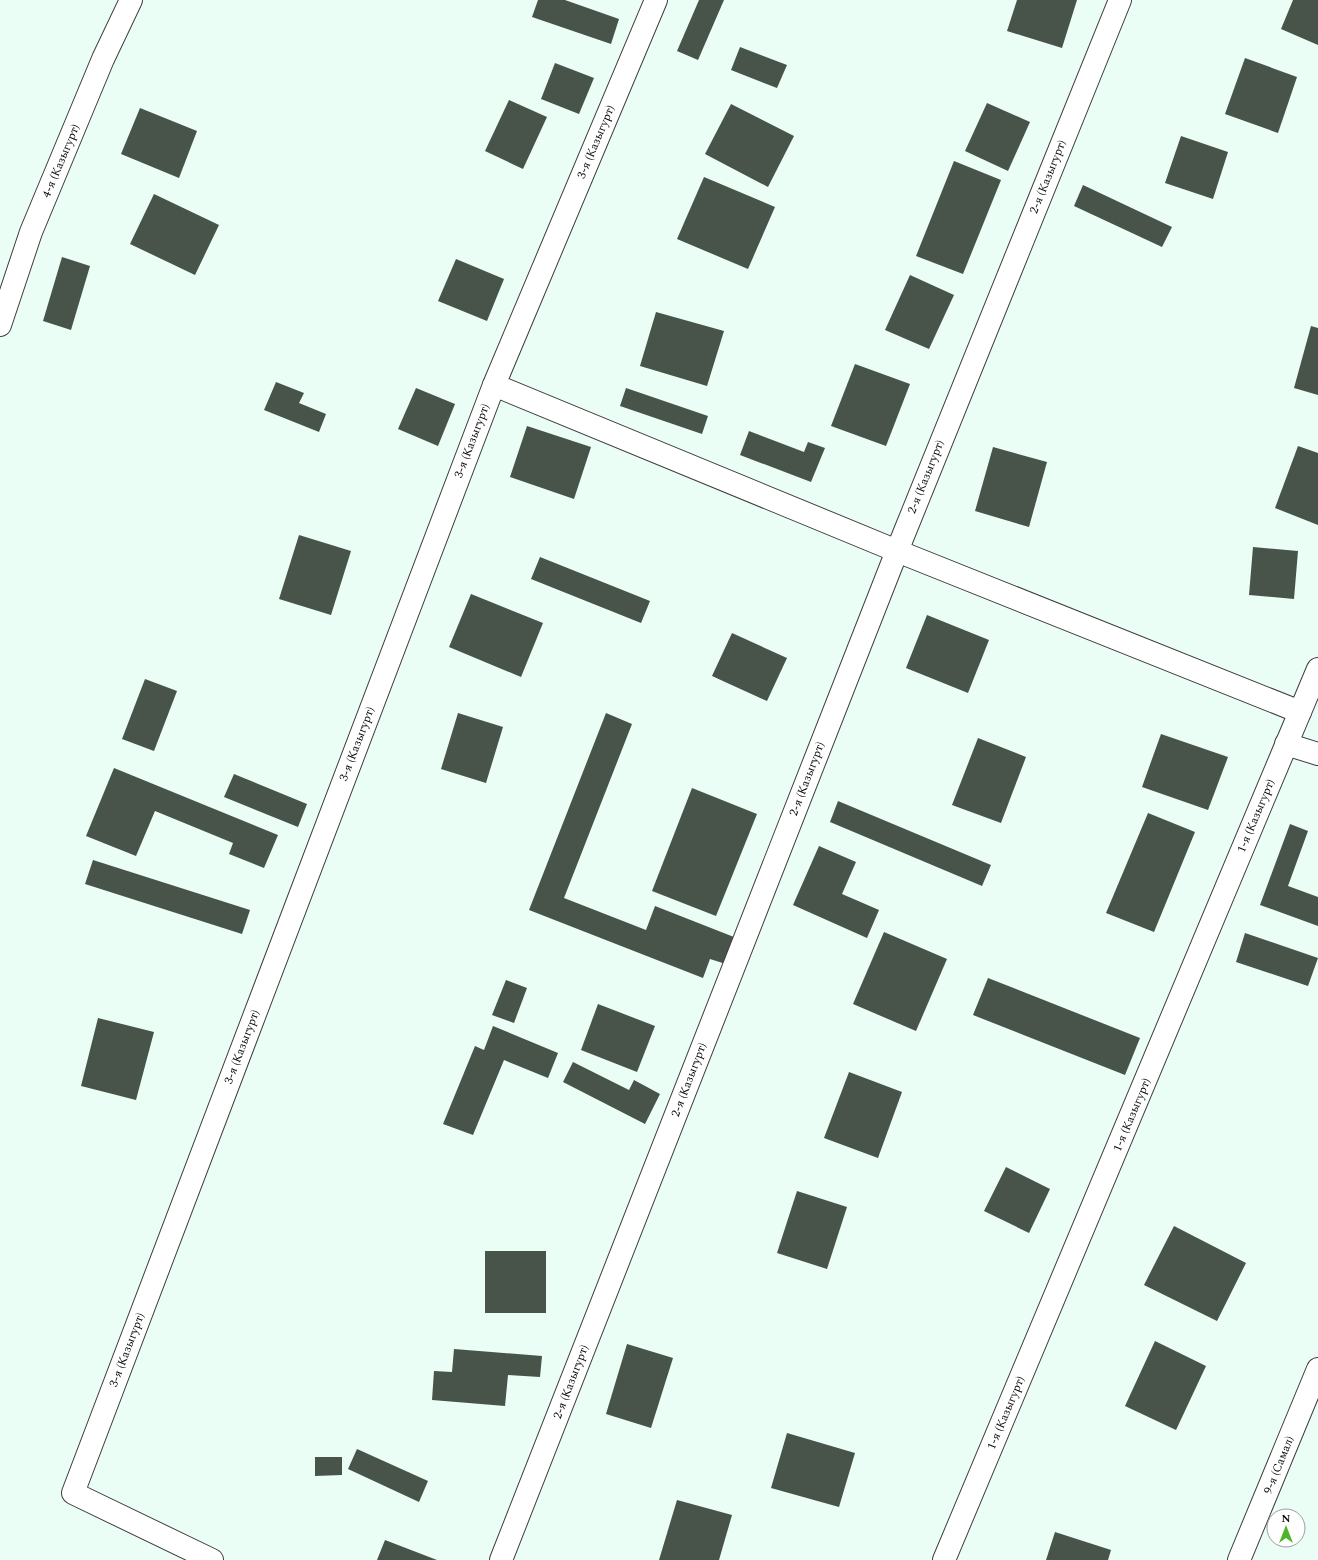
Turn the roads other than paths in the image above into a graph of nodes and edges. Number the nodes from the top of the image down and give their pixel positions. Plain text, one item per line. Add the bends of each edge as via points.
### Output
1 (131, 0) edge
2 (656, 0) edge
3 (1120, 0) edge
4 (0, 325) edge
5 (494, 385) junction
6 (897, 551) junction
7 (1318, 669) edge
8 (1300, 712) junction
9 (1286, 744) junction
10 (1318, 754) edge
11 (1318, 1369) edge
12 (212, 1560) edge
13 (501, 1560) edge
14 (944, 1560) edge
15 (1239, 1560) edge

1 - 4 street, 4-я (Казыгурт) via 103,59 31,232
2 - 5 street, 3-я (Казыгурт)
3 - 6 street, 2-я (Казыгурт)
5 - 6 street
5 - 12 street, 3-я (Казыгурт) via 73,1493
6 - 8 street
6 - 13 street, 2-я (Казыгурт)
7 - 8 street, 1-я (Казыгурт)
8 - 9 street, 1-я (Казыгурт)
9 - 10 street
9 - 14 street, 1-я (Казыгурт)
11 - 15 street, 9-я (Самал)

